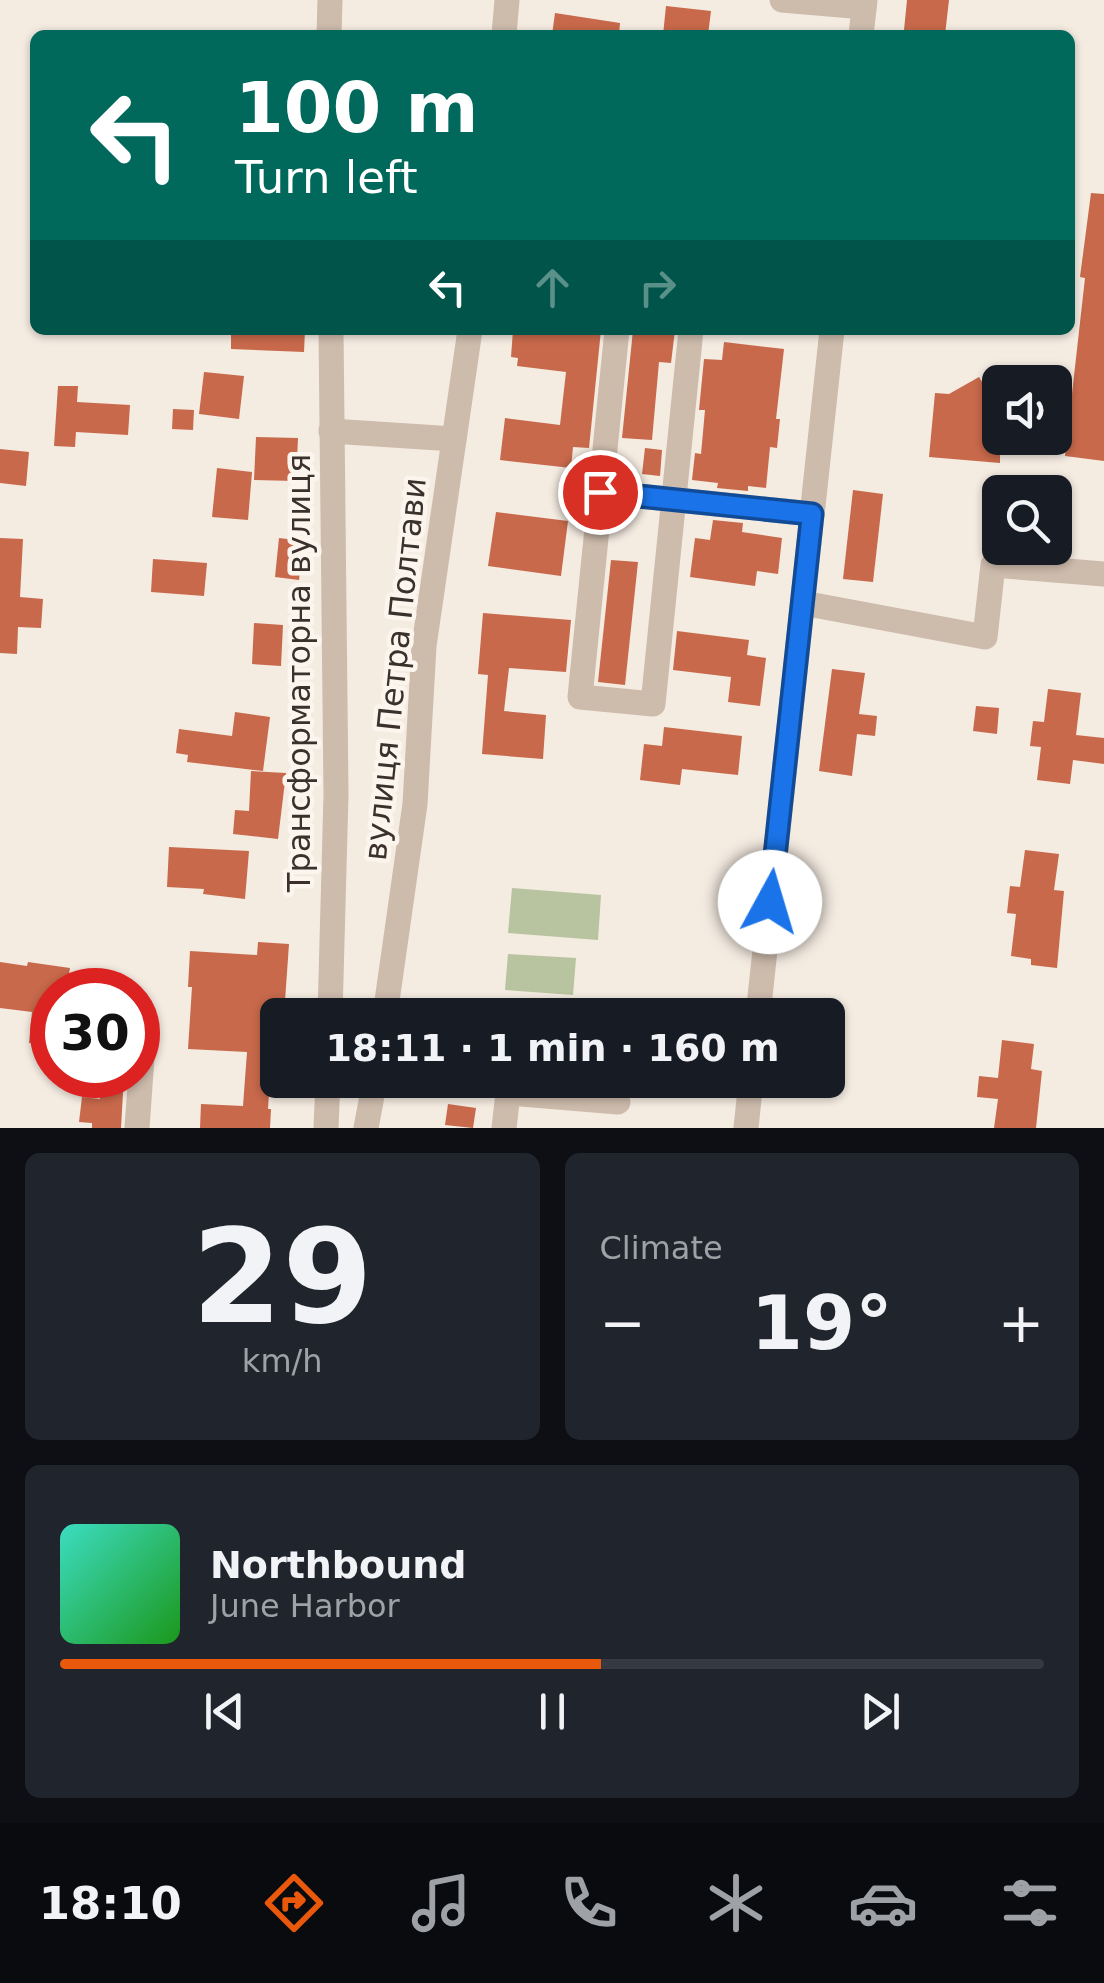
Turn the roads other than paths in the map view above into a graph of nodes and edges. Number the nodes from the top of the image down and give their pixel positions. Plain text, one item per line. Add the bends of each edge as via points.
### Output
1 (330, 0) edge
2 (508, 0) edge
3 (782, 0) edge
4 (864, 4) edge
5 (329, 30) edge
6 (505, 30) edge
7 (861, 30) edge
8 (331, 335) edge
9 (469, 335) edge
10 (616, 335) edge
11 (690, 335) edge
12 (831, 335) edge
13 (331, 431) junction
14 (454, 439) junction
15 (600, 492) junction
16 (674, 500) junction
17 (812, 514) junction
18 (1104, 574) edge
19 (803, 603) junction
20 (330, 998) edge
21 (387, 998) edge
22 (760, 998) edge
23 (139, 1098) edge
24 (327, 1098) edge
25 (372, 1098) edge
26 (749, 1098) edge
27 (618, 1102) dead end
28 (137, 1128) edge
29 (326, 1128) edge
30 (366, 1128) edge
31 (504, 1128) edge
32 (746, 1128) edge

1 - 5 street
2 - 6 street
3 - 4 street
4 - 7 street
8 - 13 street, Трансформаторна вулиця
9 - 14 street, вулиця Петра Полтави
10 - 15 street
11 - 16 street
12 - 17 street
13 - 14 street
13 - 20 street, Трансформаторна вулиця via 336,795
14 - 21 street, вулиця Петра Полтави via 424,646 415,804
15 - 16 street
15 - 16 street via 580,697 653,704
16 - 17 street
17 - 19 street
18 - 19 street via 993,565 986,637
19 - 22 street
23 - 28 street
24 - 29 street
25 - 30 street
26 - 32 street
27 - 31 street via 508,1092

